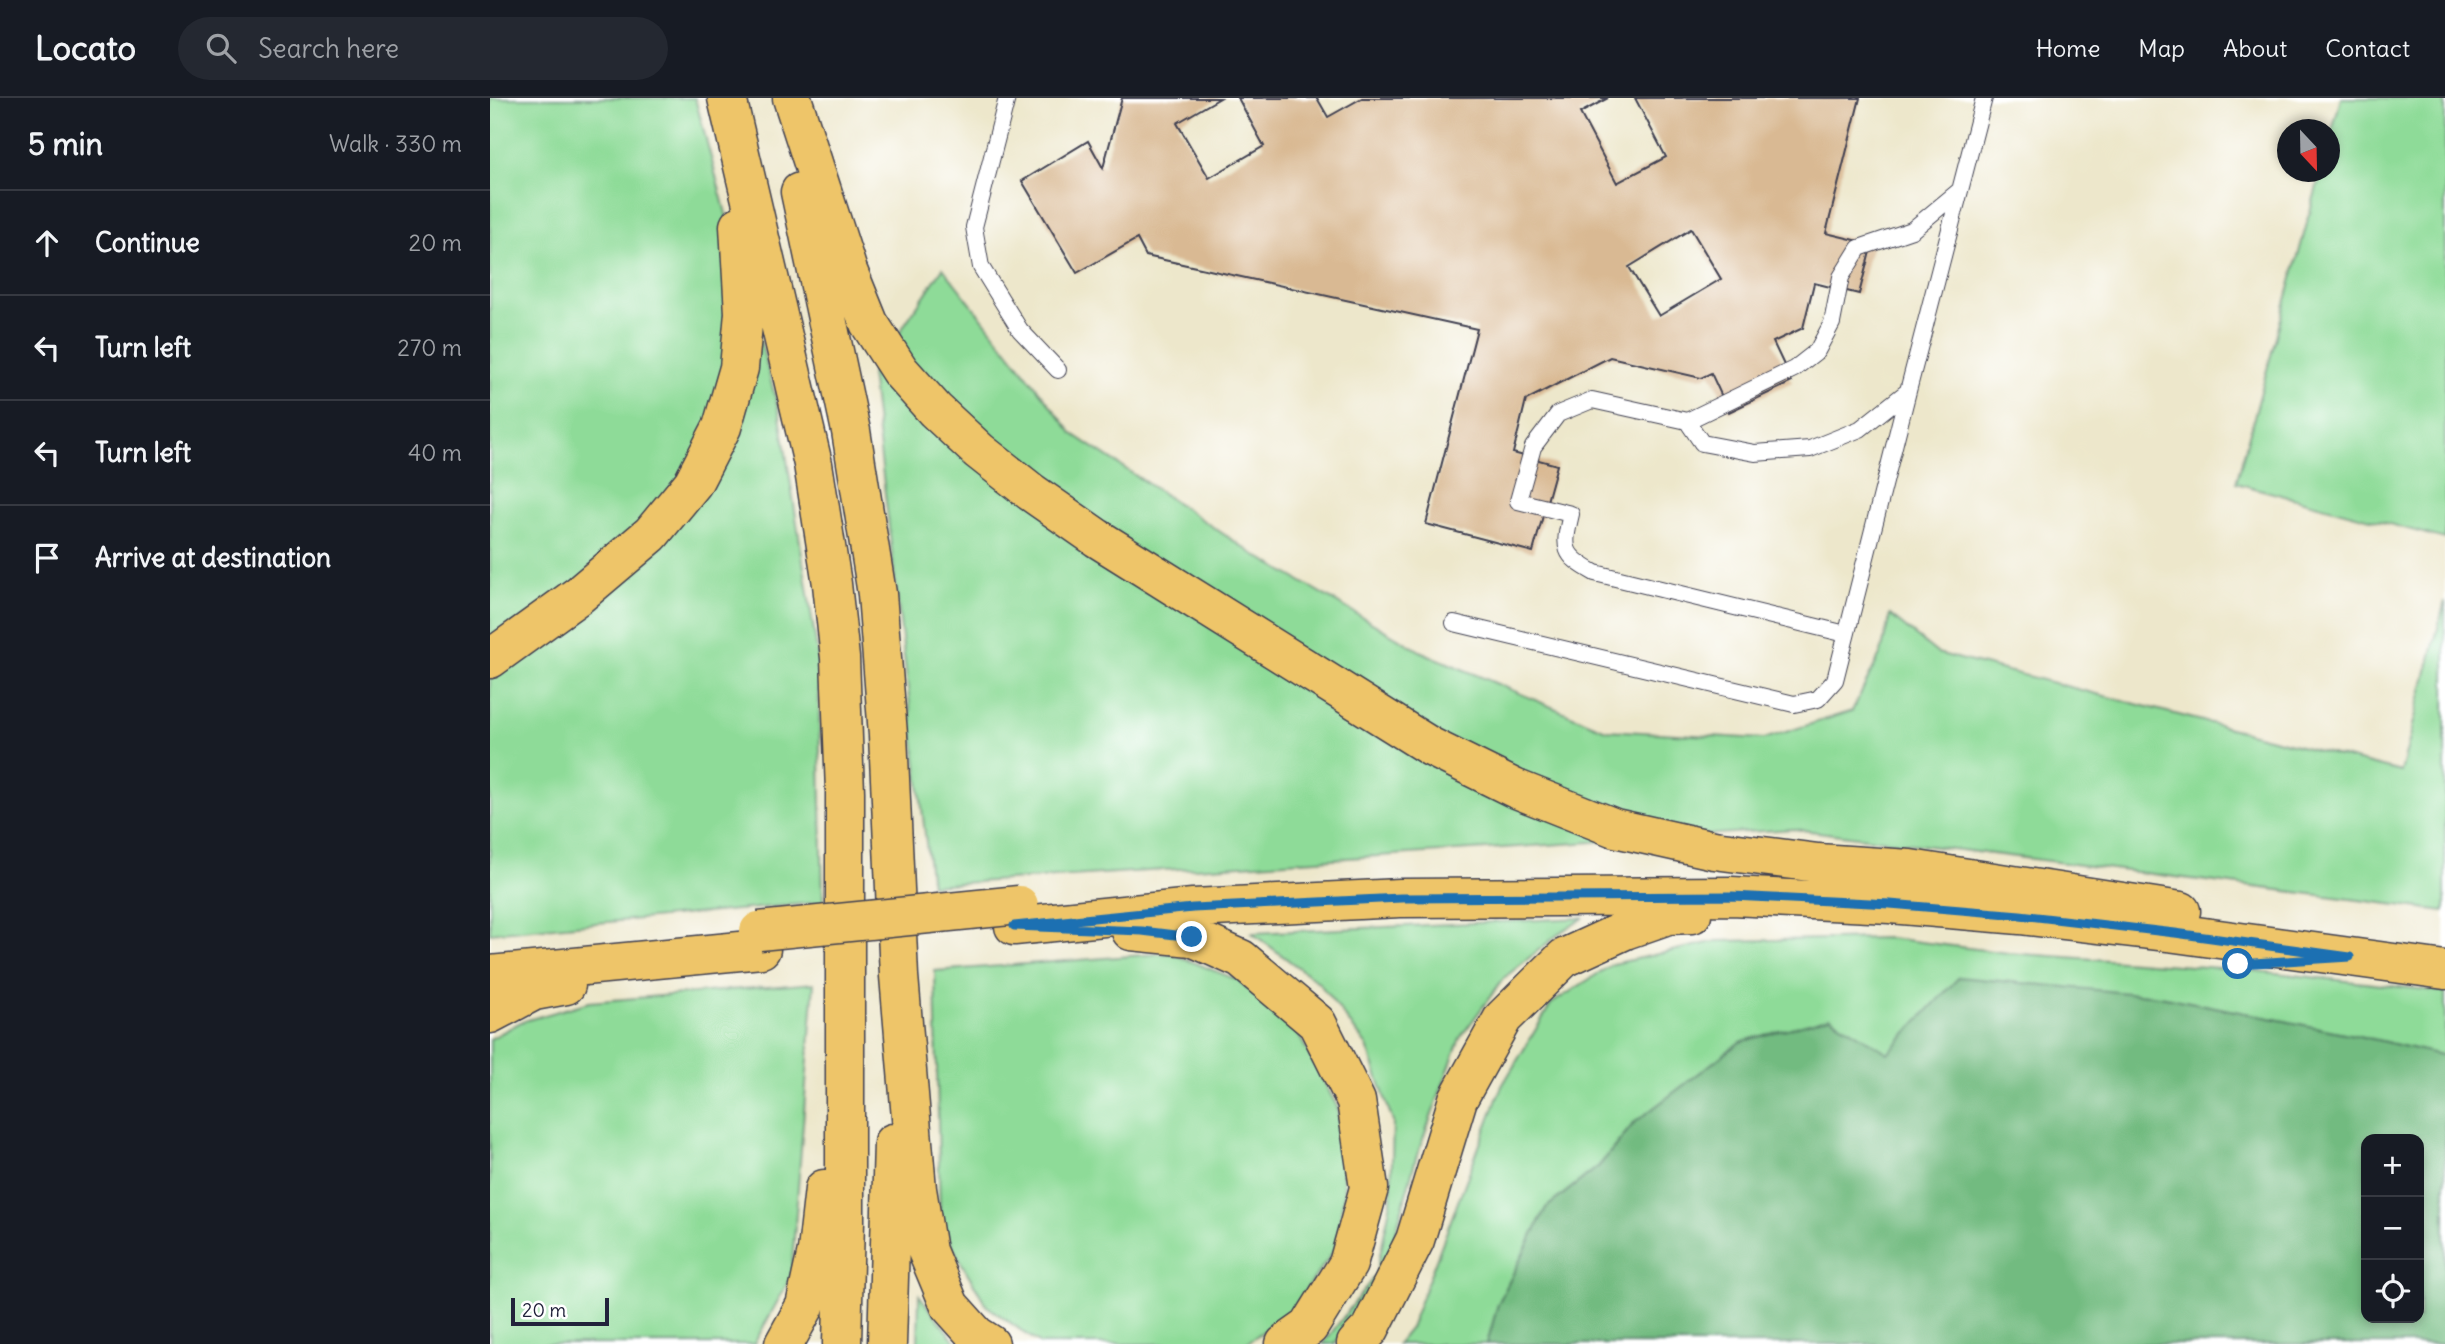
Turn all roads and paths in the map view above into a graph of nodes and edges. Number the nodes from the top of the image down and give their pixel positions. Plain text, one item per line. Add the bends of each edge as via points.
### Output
1 (774, 98) edge
2 (792, 98) edge
3 (1007, 98) edge
4 (1984, 98) edge
5 (730, 107) edge
6 (1959, 191) junction
7 (1058, 370) dead end
8 (1908, 391) junction
9 (1687, 421) junction
10 (1454, 623) dead end
11 (1846, 634) junction
12 (490, 659) edge
13 (2181, 911) junction
14 (1016, 916) junction
15 (760, 940) junction
16 (2445, 945) edge
17 (490, 956) edge
18 (2350, 957) junction
19 (665, 958) junction
20 (2445, 970) edge
21 (490, 975) edge
22 (899, 976) junction
23 (844, 999) junction
24 (490, 1014) edge
25 (783, 1344) edge
26 (842, 1344) edge
27 (887, 1344) edge
28 (990, 1344) edge
29 (1285, 1344) edge
30 (1356, 1344) edge

1 - 22 main road via 851,431 877,594
2 - 13 main road via 869,323 900,371 935,410 979,451 1097,538 1431,747 1514,788 1615,828 1701,847 1818,863 1910,869
3 - 7 lane via 974,227 981,267 1020,330
4 - 6 lane
5 - 12 main road via 744,313 739,368 722,427 693,483 651,534 579,595
5 - 23 main road via 813,464 832,584 845,792
6 - 8 lane
6 - 9 lane via 1912,230 1859,248 1841,278 1832,323 1817,351 1794,369
8 - 9 lane via 1860,429 1810,449 1755,453 1702,443
8 - 11 lane
9 - 11 lane via 1592,400 1558,414 1533,447 1518,501 1571,514 1565,542 1574,561 1595,573
10 - 11 lane via 1794,704 1818,699 1835,680
13 - 14 main road via 2004,891 1828,881 1380,878 1236,885
13 - 16 main road
14 - 15 main road
14 - 18 main road via 1401,898 1732,896 2020,915
14 - 29 main road via 1192,937 1241,959 1317,1023 1356,1101 1369,1188 1348,1264 1309,1327
15 - 17 main road
15 - 19 main road
18 - 20 main road
18 - 30 main road via 2238,964 1739,912 1668,915 1625,930 1564,958 1503,1018 1458,1100 1415,1240 1370,1329
19 - 21 main road
19 - 24 main road via 598,979 534,991
22 - 27 main road
22 - 28 main road via 917,1189 927,1251 950,1306
23 - 25 main road via 817,1251 805,1306
23 - 26 main road

